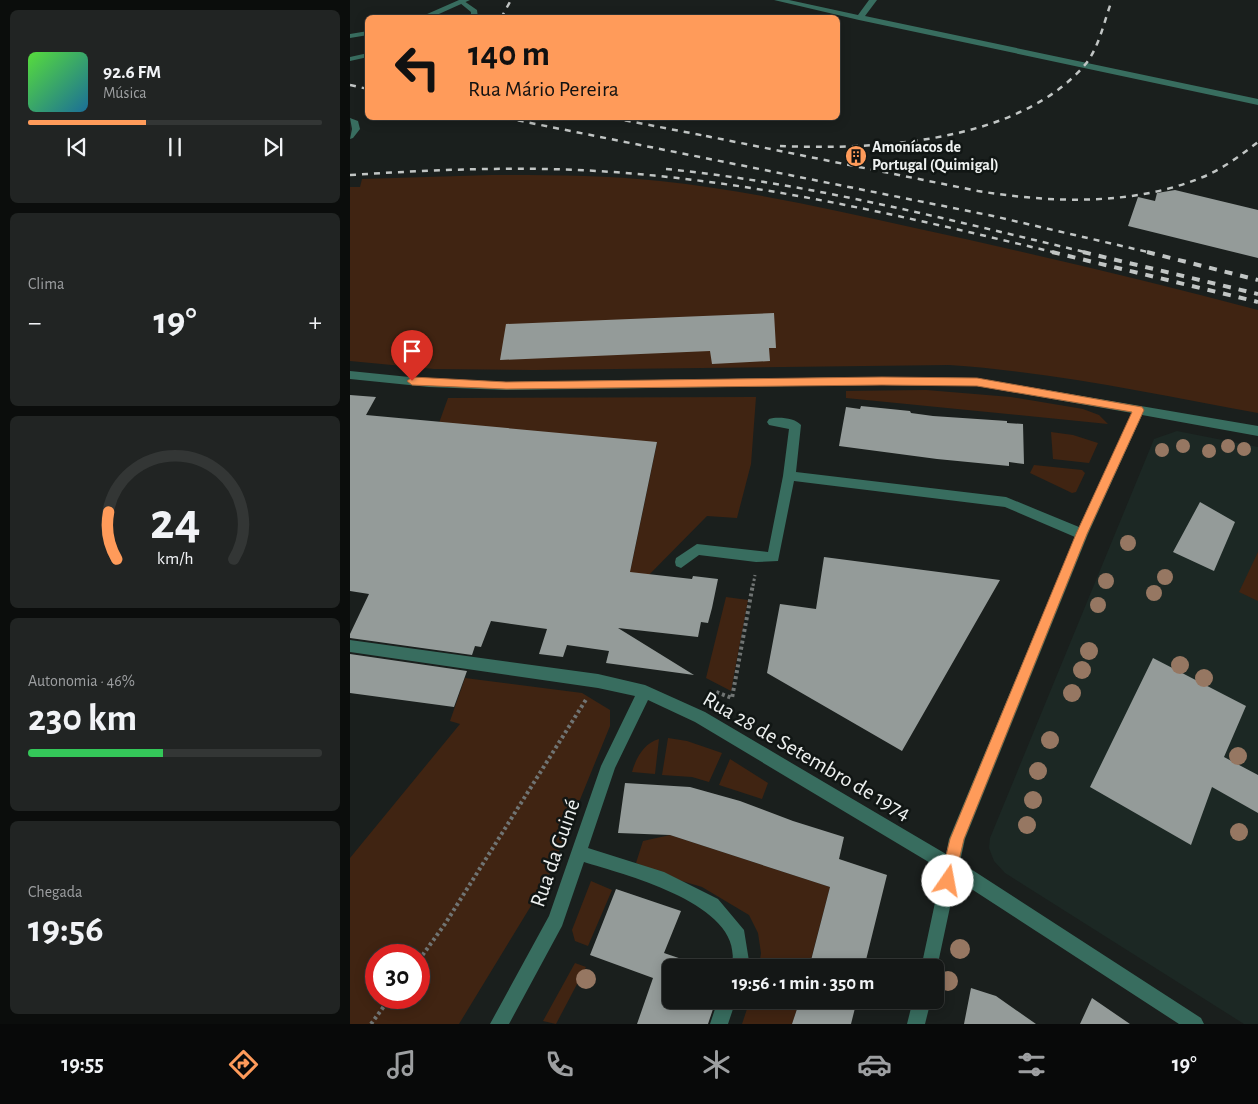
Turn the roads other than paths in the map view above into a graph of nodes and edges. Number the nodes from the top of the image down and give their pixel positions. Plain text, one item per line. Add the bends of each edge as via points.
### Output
1 (778, 0) edge
2 (873, 0) edge
3 (464, 1) edge
4 (429, 15) edge
5 (474, 15) edge
6 (859, 18) junction
7 (365, 34) edge
8 (350, 36) edge
9 (365, 56) edge
10 (350, 59) edge
11 (1258, 102) edge
12 (350, 121) edge
13 (350, 136) edge
14 (350, 375) edge
15 (1138, 410) junction
16 (773, 422) dead end
17 (1258, 431) edge
18 (789, 476) junction
19 (1082, 534) junction
20 (681, 562) dead end
21 (350, 646) edge
22 (645, 692) junction
23 (580, 854) junction
24 (951, 866) junction
25 (741, 959) edge
26 (931, 959) edge
27 (724, 1009) edge
28 (920, 1009) edge
29 (499, 1024) edge
30 (718, 1024) edge
31 (916, 1024) edge
32 (1195, 1024) edge

1 - 6 street
2 - 6 street
3 - 4 street
3 - 5 lane via 475,11
6 - 11 street
7 - 8 street
9 - 10 lane
12 - 13 street via 355,123 356,129
14 - 15 street via 506,386 977,382
15 - 17 street
15 - 19 street
16 - 18 street via 795,426
18 - 19 street via 1006,502
18 - 20 street via 774,557 697,549
19 - 24 street via 957,839
21 - 22 street, Rua 28 de Setembro de 1974 via 598,681
22 - 23 street, Rua da Guiné via 608,766
22 - 24 street, Rua 28 de Setembro de 1974 via 700,717
23 - 25 street via 664,880 712,905 738,936
23 - 29 street, Rua da Guiné via 556,920
24 - 26 street
24 - 32 street, Rua 28 de Setembro de 1974
27 - 30 street
28 - 31 street

